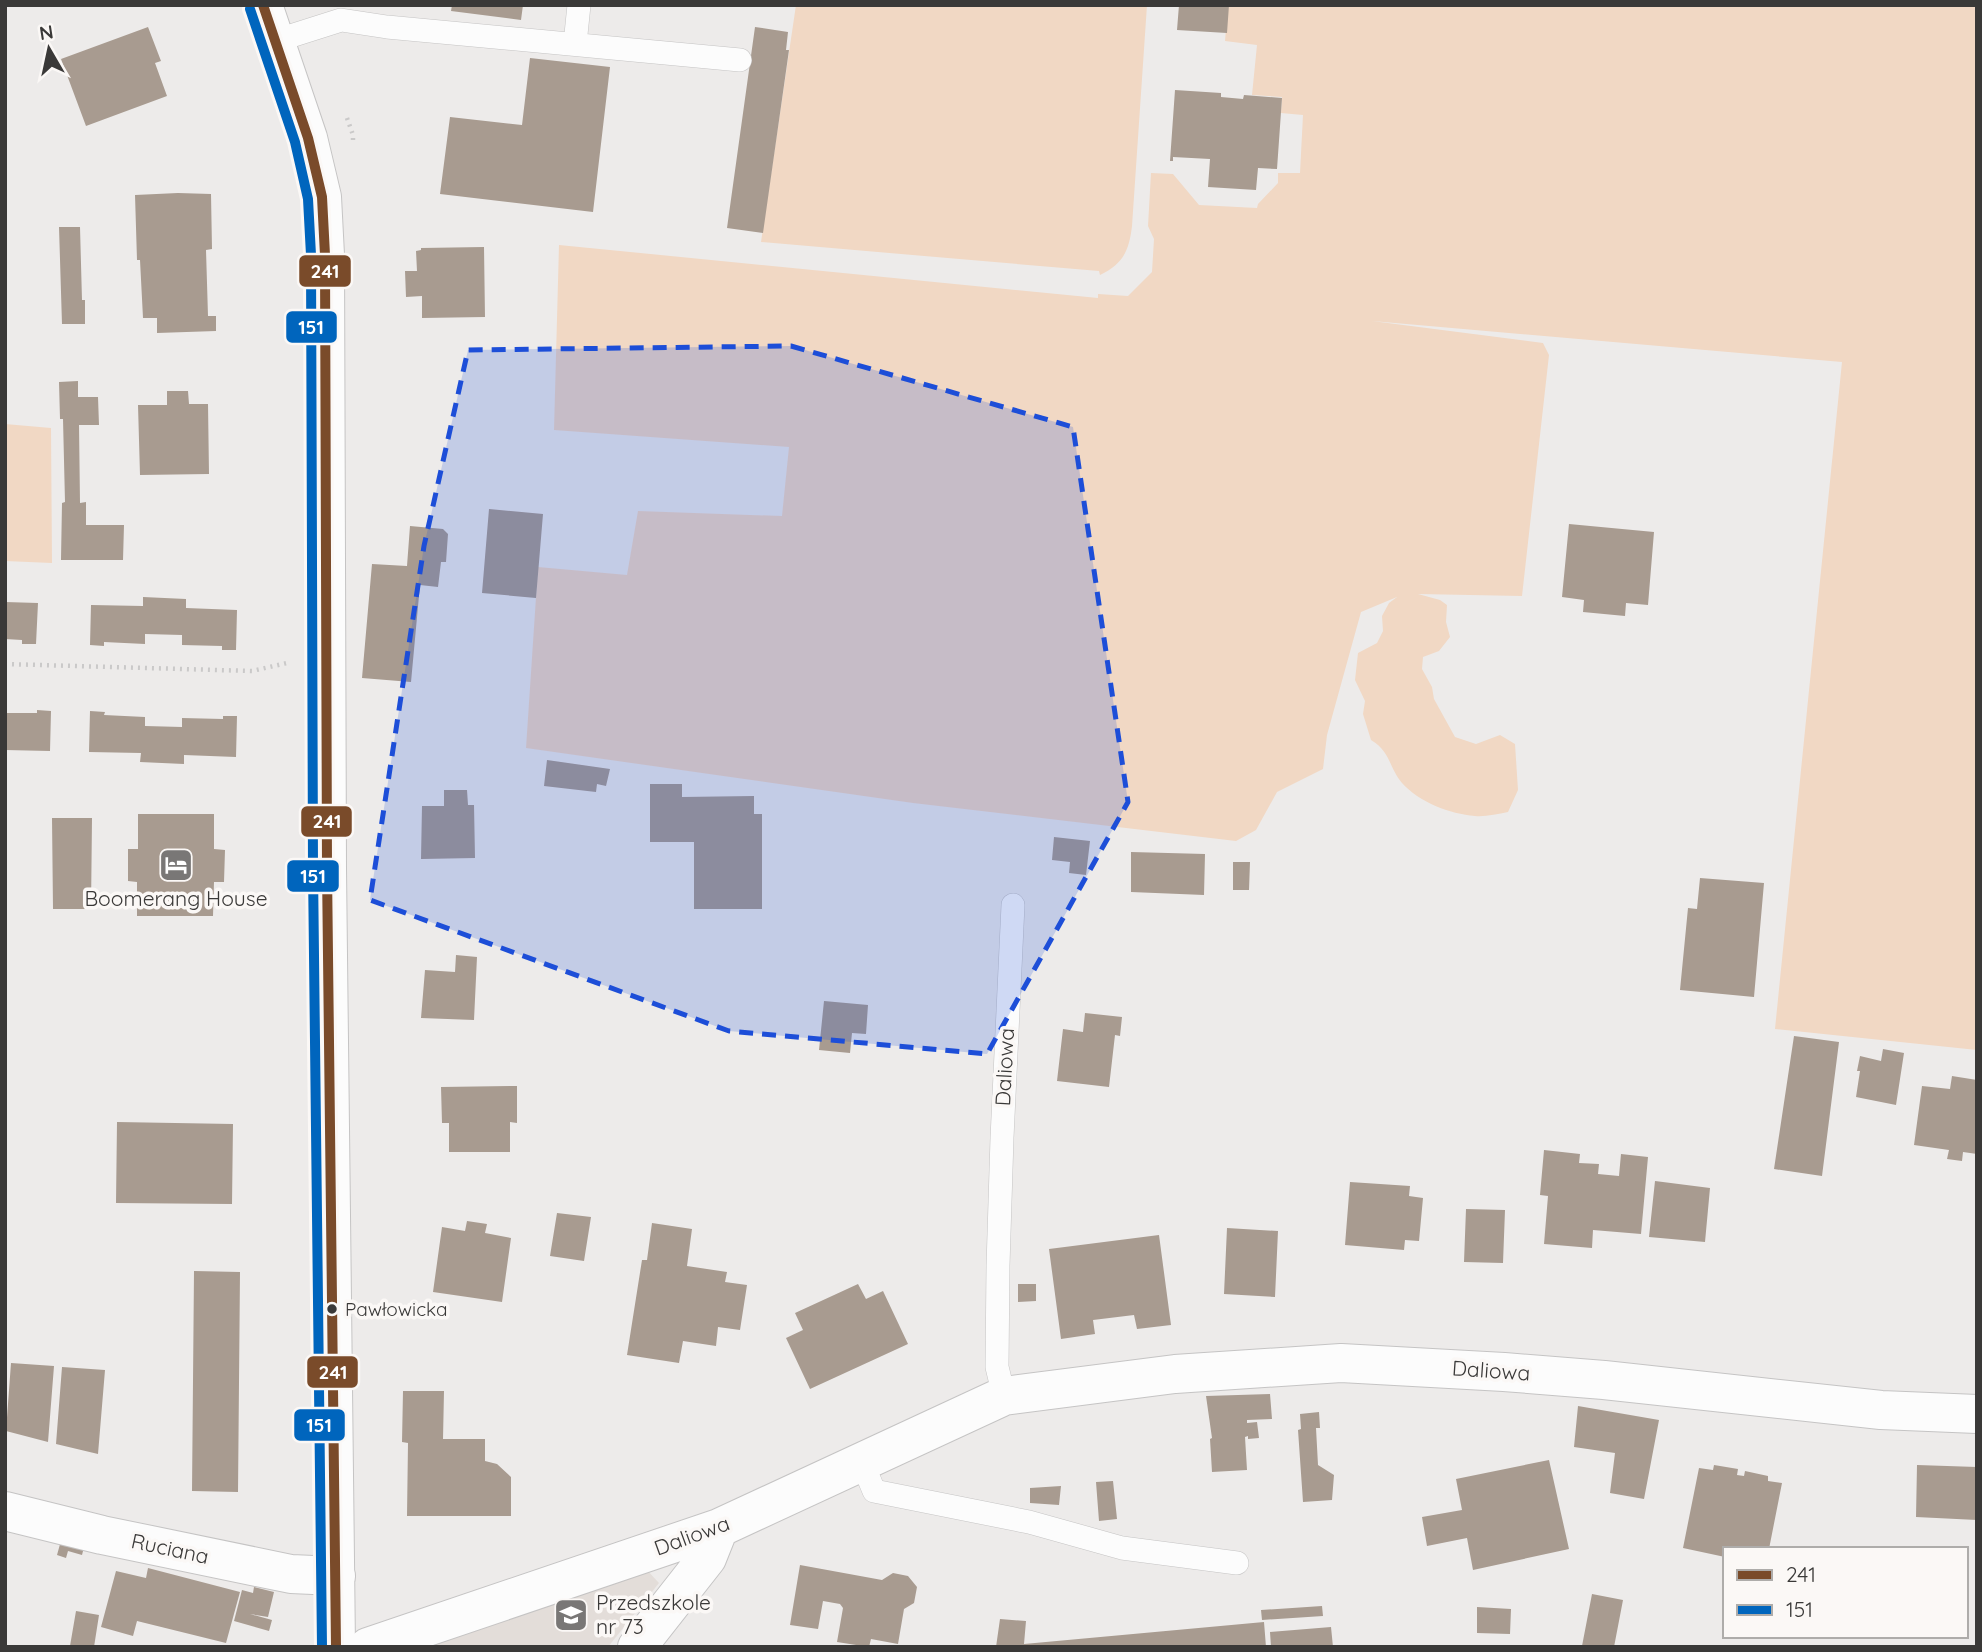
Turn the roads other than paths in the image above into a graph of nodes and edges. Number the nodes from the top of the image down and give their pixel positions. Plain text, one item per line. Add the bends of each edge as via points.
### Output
1 (263, 5) edge
2 (579, 5) edge
3 (372, 15) edge
4 (275, 41) junction
5 (575, 44) junction
6 (740, 60) dead end
7 (1013, 905) dead end
8 (1004, 1396) junction
9 (1977, 1414) edge
10 (862, 1462) junction
11 (5, 1511) edge
12 (719, 1528) junction
13 (1237, 1563) dead end
14 (336, 1576) junction
15 (336, 1647) edge
16 (369, 1647) edge
17 (637, 1647) edge

1 - 4 street
2 - 5 lane
3 - 4 lane
3 - 5 lane
4 - 14 street via 308,138 323,202
5 - 6 lane
7 - 8 lane, Daliowa via 998,1265 997,1367
8 - 9 street, Daliowa via 1175,1374 1341,1363 1541,1375 1881,1410
8 - 10 street, Daliowa
10 - 12 street, Daliowa
10 - 13 lane via 874,1491 1029,1522 1122,1548
11 - 14 street, Ruciana via 291,1574
12 - 16 street, Daliowa
12 - 17 street via 707,1558
14 - 15 street

